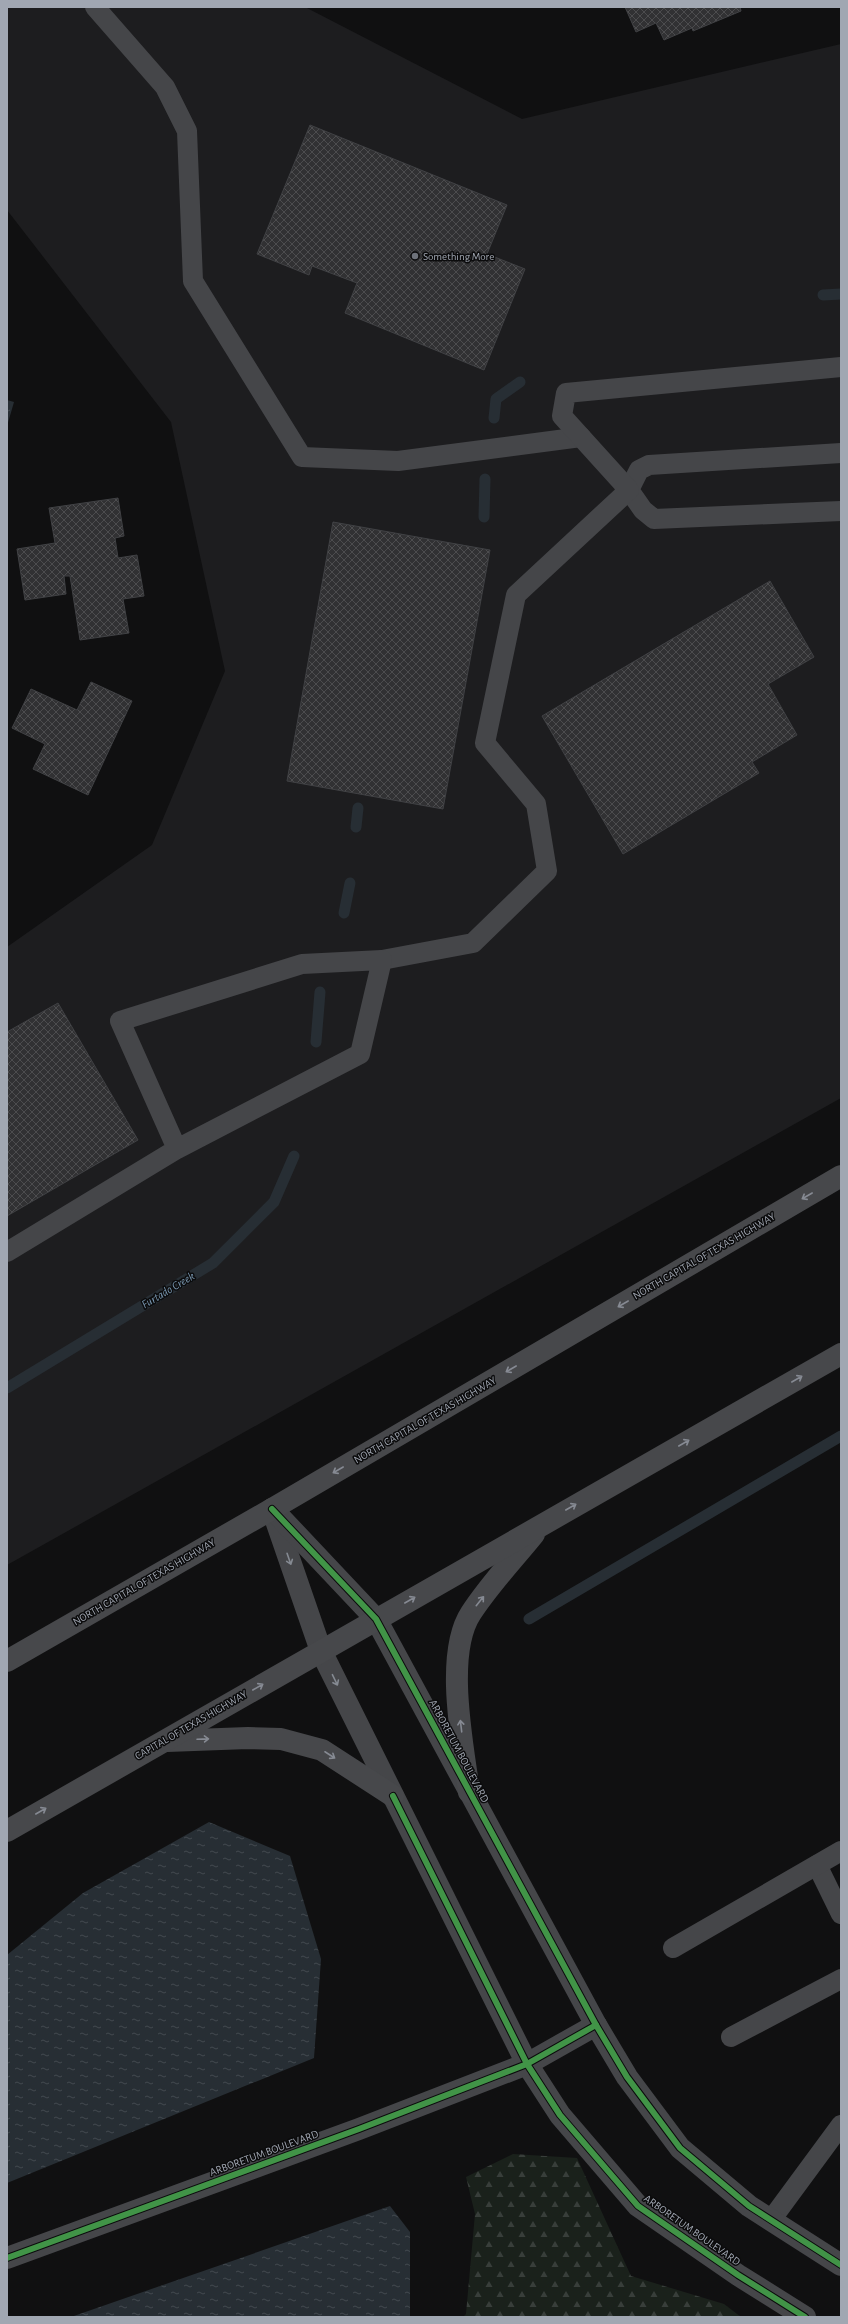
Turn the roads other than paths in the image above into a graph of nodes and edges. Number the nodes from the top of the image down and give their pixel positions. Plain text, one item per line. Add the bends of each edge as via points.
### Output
1 (95, 7) edge
2 (841, 367) edge
3 (581, 437) junction
4 (841, 453) edge
5 (629, 490) junction
6 (841, 511) edge
7 (382, 960) junction
8 (177, 1149) junction
9 (841, 1176) edge
10 (7, 1252) edge
11 (841, 1354) edge
12 (272, 1509) junction
13 (542, 1524) junction
14 (376, 1619) junction
15 (321, 1651) junction
16 (7, 1661) edge
17 (164, 1741) junction
18 (469, 1792) junction
19 (393, 1796) junction
20 (7, 1831) edge
21 (841, 1851) edge
22 (817, 1865) junction
23 (841, 1914) edge
24 (673, 1948) dead end
25 (841, 1979) edge
26 (596, 2025) junction
27 (731, 2037) dead end
28 (527, 2064) junction
29 (841, 2125) edge
30 (771, 2220) junction
31 (7, 2258) edge
32 (841, 2265) edge
33 (805, 2317) edge

1 - 3 lane via 165,87 187,131 193,281 302,457 398,461
2 - 3 lane via 566,393 562,416
3 - 5 lane
4 - 5 lane via 649,465 639,470
5 - 6 lane via 643,510 654,518
5 - 7 lane via 516,595 485,743 536,804 547,870 473,943
7 - 8 lane via 360,1054
7 - 8 lane via 302,964 120,1021
8 - 10 lane
9 -> 12 highway, NORTH CAPITAL OF TEXAS HIGHWAY
13 -> 11 highway
12 - 14 street, ARBORETUM BOULEVARD
12 -> 15 street, ARBORETUM BOULEVARD
12 - 16 highway, NORTH CAPITAL OF TEXAS HIGHWAY
14 -> 13 highway
18 -> 13 highway via 456,1687 460,1643 470,1614
14 - 15 highway, CAPITAL OF TEXAS HIGHWAY
14 - 18 street, ARBORETUM BOULEVARD
17 -> 15 highway, CAPITAL OF TEXAS HIGHWAY
15 -> 19 street, ARBORETUM BOULEVARD
17 -> 19 highway via 281,1739 322,1750
20 -> 17 highway, CAPITAL OF TEXAS HIGHWAY
18 - 26 street, ARBORETUM BOULEVARD
19 - 28 street, ARBORETUM BOULEVARD
21 - 22 lane
22 - 23 lane
22 - 24 lane
25 - 27 lane
26 - 28 street, ARBORETUM BOULEVARD
26 - 30 street, ARBORETUM BOULEVARD via 627,2077 680,2148 749,2206
28 - 31 street, ARBORETUM BOULEVARD
28 - 33 street, ARBORETUM BOULEVARD via 560,2115 638,2206 738,2275
29 - 30 lane
30 - 32 street, ARBORETUM BOULEVARD

